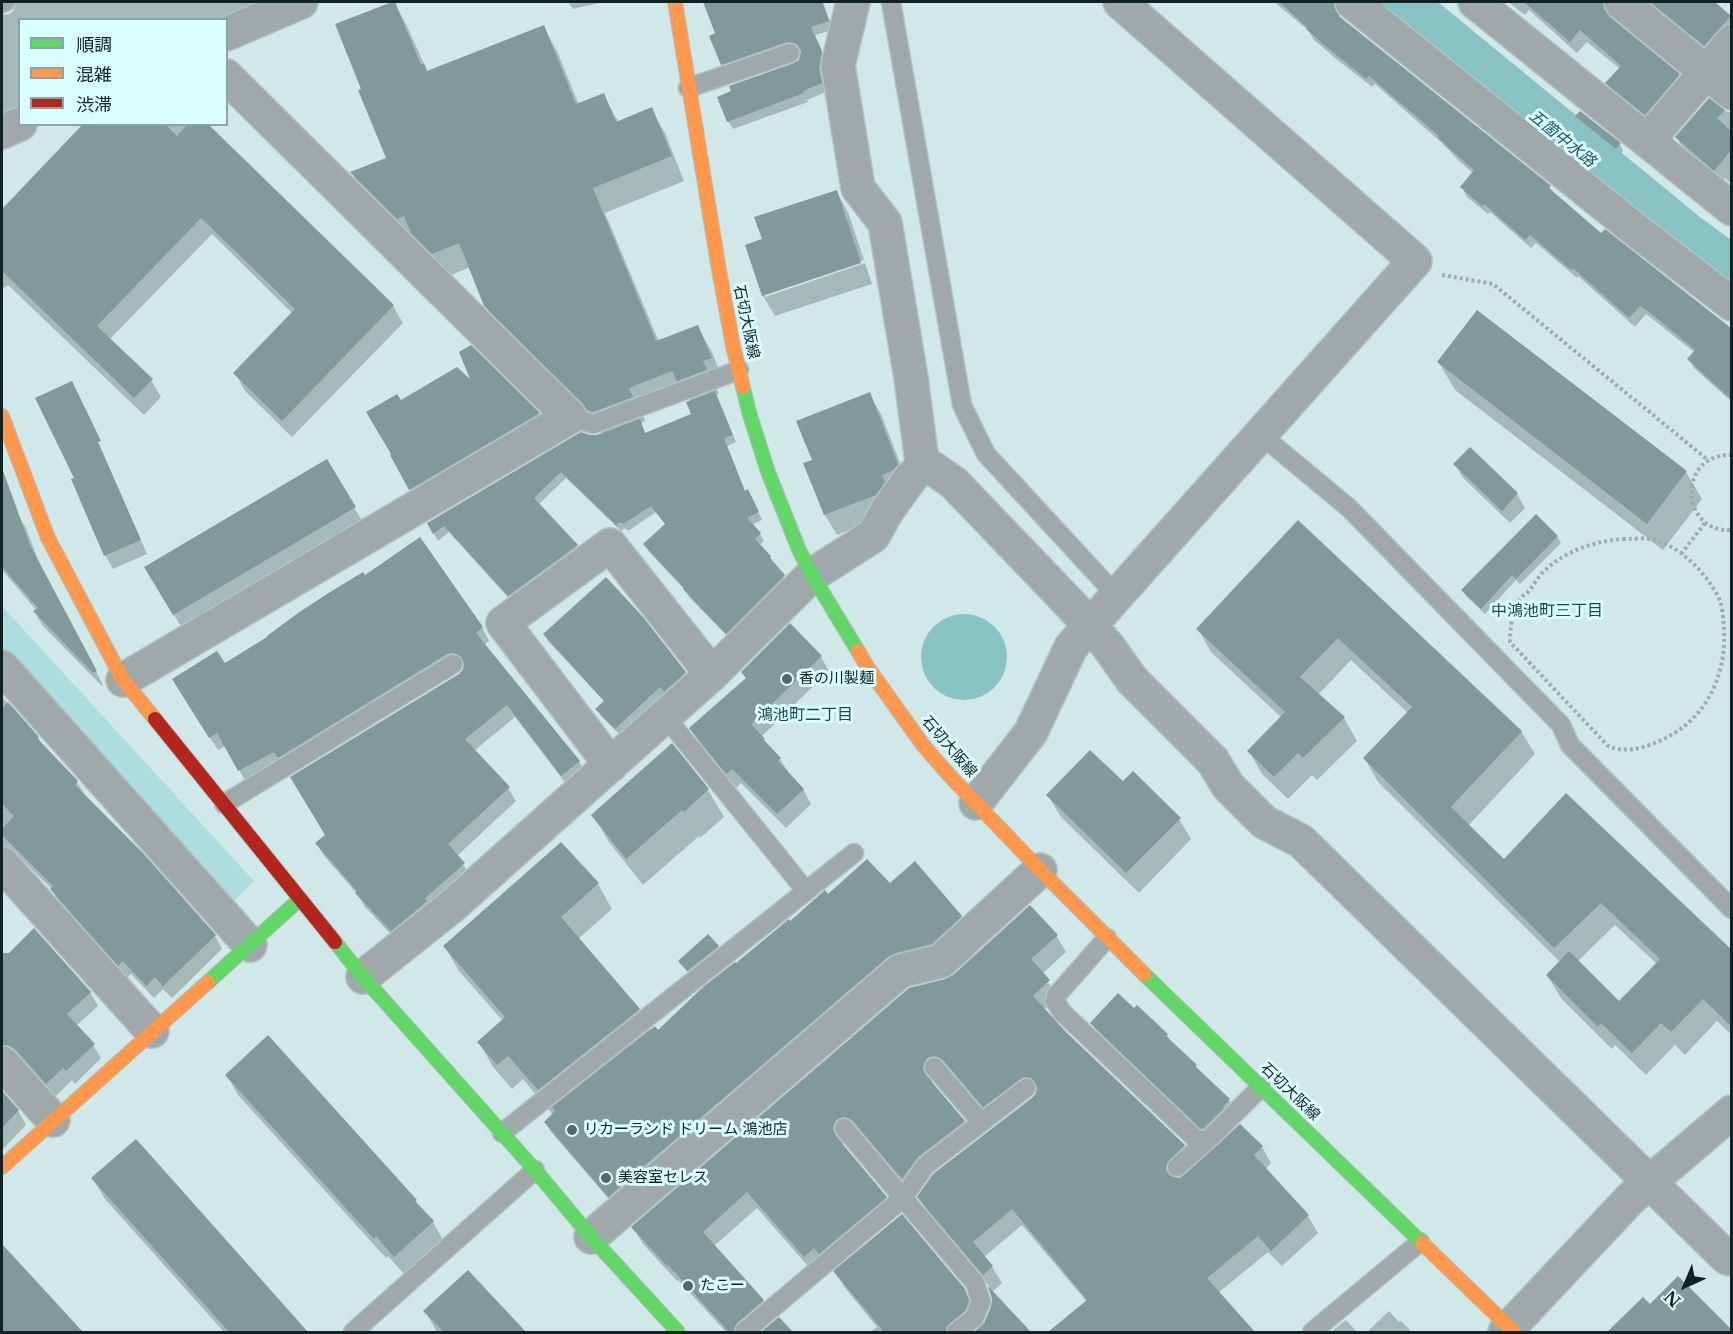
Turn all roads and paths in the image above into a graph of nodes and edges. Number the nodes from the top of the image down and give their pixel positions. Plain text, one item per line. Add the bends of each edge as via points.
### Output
1 (301, 2) edge
2 (675, 2) edge
3 (852, 2) edge
4 (891, 2) edge
5 (1120, 2) edge
6 (1352, 2) edge
7 (1475, 2) edge
8 (1621, 2) edge
9 (228, 33) edge
10 (1731, 42) edge
11 (789, 52) dead end
12 (1706, 72) junction
13 (228, 78) edge
14 (688, 87) junction
15 (1731, 93) edge
16 (18, 125) edge
17 (2, 132) edge
18 (1647, 141) junction
19 (1731, 209) edge
20 (1415, 261) junction
21 (1731, 303) edge
22 (739, 370) junction
23 (2, 416) edge
24 (570, 417) junction
25 (1260, 434) junction
26 (1731, 454) edge
27 (1708, 460) junction
28 (925, 463) junction
29 (1705, 522) junction
30 (1731, 530) edge
31 (1682, 554) junction
32 (812, 575) junction
33 (1117, 596) junction
34 (1089, 626) junction
35 (453, 664) dead end
36 (2, 667) edge
37 (712, 674) junction
38 (123, 680) junction
39 (665, 716) junction
40 (610, 765) junction
41 (976, 803) junction
42 (224, 804) junction
43 (854, 853) dead end
44 (2, 864) edge
45 (1040, 870) junction
46 (806, 891) junction
47 (300, 899) junction
48 (1731, 909) edge
49 (1107, 938) junction
50 (250, 945) junction
51 (363, 977) junction
52 (152, 1031) junction
53 (2, 1063) edge
54 (934, 1067) dead end
55 (1261, 1087) junction
56 (1026, 1088) dead end
57 (1731, 1112) edge
58 (53, 1120) junction
59 (981, 1122) junction
60 (844, 1128) dead end
61 (502, 1133) junction
62 (1211, 1137) junction
63 (2, 1167) edge
64 (1177, 1167) dead end
65 (535, 1170) junction
66 (1649, 1182) junction
67 (903, 1198) junction
68 (591, 1237) junction
69 (1420, 1242) junction
70 (1731, 1259) edge
71 (1509, 1331) edge
72 (353, 1332) edge
73 (678, 1332) edge
74 (744, 1332) edge
75 (956, 1332) edge
76 (1312, 1332) edge

1 - 9 street
2 - 14 main road, 石切大阪線
3 - 28 street via 838,65 858,188 885,223
4 - 33 lane via 962,405 986,454
5 - 20 street
6 - 21 street
7 - 18 street
8 - 12 street
10 - 12 street
11 - 14 lane
12 - 15 street
12 - 18 street
13 - 24 street
14 - 22 main road, 石切大阪線
16 - 17 street
18 - 19 street
20 - 25 street
20 - 27 path via 1428,272 1493,284
22 - 24 lane via 593,424
22 - 32 main road, 石切大阪線 via 768,472
23 - 38 main road via 48,538
24 - 38 street
25 - 33 street
25 - 48 lane via 1349,508 1561,725 1570,745
26 - 27 path
27 - 29 path via 1695,473 1690,490 1694,508
28 - 32 street via 873,536
28 - 34 street via 954,483
29 - 30 path via 1714,528
29 - 31 path
31 - 31 path via 1707,580 1720,602 1725,642 1716,684 1701,711 1684,728 1648,746 1615,749 1510,642 1512,619 1519,599 1542,573 1581,548 1611,540 1644,539 1657,540
32 - 37 street
32 - 41 main road, 石切大阪線 via 894,706 923,745
33 - 34 street
34 - 41 street via 1071,647 1031,732
34 - 66 street via 1131,680 1213,761 1228,786 1264,822 1301,841
35 - 42 lane
36 - 50 street
37 - 39 street
37 - 40 street via 610,545 503,623
38 - 42 main road
39 - 40 street
39 - 46 lane
40 - 51 street via 451,907
41 - 45 main road, 石切大阪線
42 - 47 main road
43 - 46 lane
44 - 52 street
45 - 49 main road, 石切大阪線
45 - 68 street via 941,961 900,971
46 - 61 lane
47 - 50 main road
47 - 51 main road
49 - 55 main road, 石切大阪線
49 - 62 lane via 1055,1001 1193,1137
50 - 52 main road
51 - 61 main road
52 - 58 main road
53 - 58 street
54 - 59 lane
55 - 62 lane
55 - 69 main road, 石切大阪線
56 - 59 lane
57 - 66 street
58 - 63 main road
59 - 67 lane via 925,1166
60 - 67 lane
61 - 65 main road
62 - 64 lane
65 - 68 main road
65 - 72 lane
66 - 70 street
66 - 71 street
67 - 74 lane
67 - 75 lane via 975,1283 981,1302 974,1318
68 - 73 main road
69 - 71 main road, 石切大阪線
69 - 76 lane

